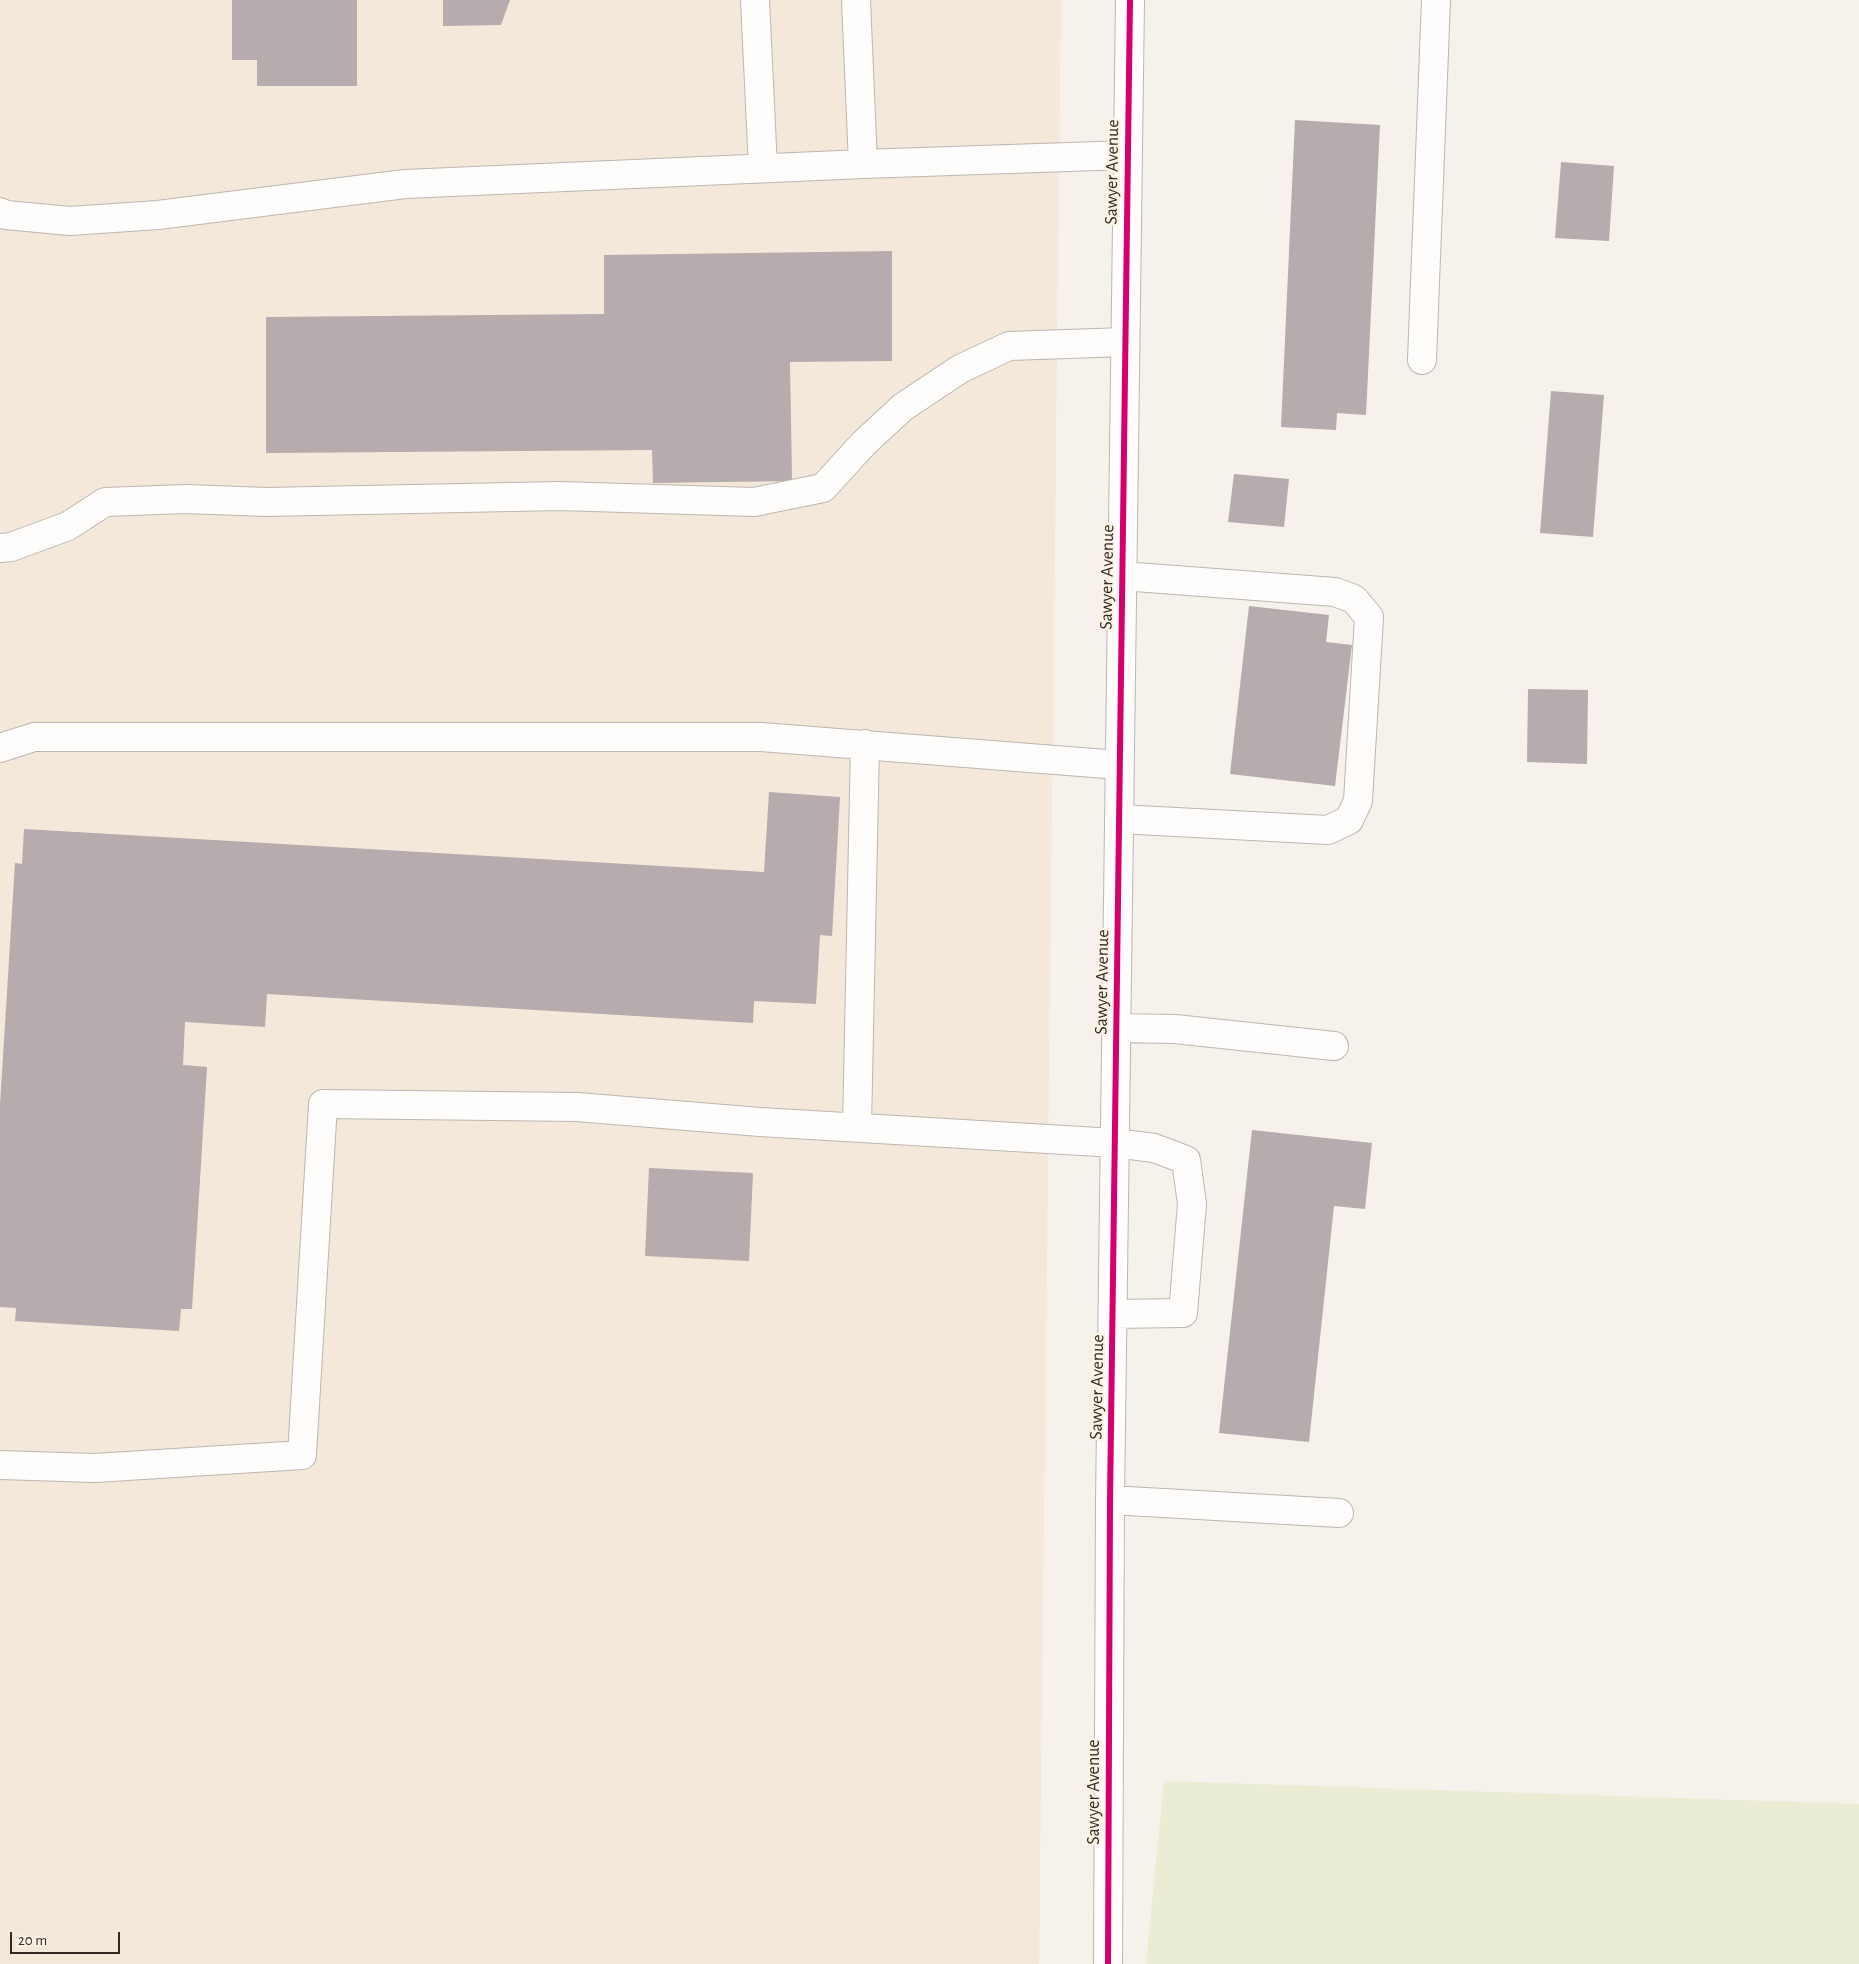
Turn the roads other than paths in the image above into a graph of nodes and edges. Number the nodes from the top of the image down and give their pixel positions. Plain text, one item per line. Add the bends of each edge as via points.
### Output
1 (754, 0) edge
2 (856, 0) edge
3 (1130, 0) edge
4 (1436, 0) edge
5 (1127, 155) junction
6 (862, 164) junction
7 (763, 168) junction
8 (0, 212) edge
9 (1125, 342) junction
10 (1422, 360) dead end
11 (0, 548) edge
12 (1122, 576) junction
13 (865, 744) junction
14 (0, 748) edge
15 (1119, 765) junction
16 (1119, 820) junction
17 (1116, 1028) junction
18 (1334, 1046) dead end
19 (856, 1127) junction
20 (1115, 1143) junction
21 (1113, 1314) junction
22 (0, 1464) edge
23 (1110, 1500) junction
24 (1338, 1513) dead end
25 (1108, 1964) edge

1 - 7 street
2 - 6 street
3 - 5 street, Sawyer Avenue
4 - 10 street
5 - 6 street
5 - 9 street, Sawyer Avenue
6 - 7 street
7 - 8 street via 404,184 158,215 70,220
9 - 11 street via 1009,346 960,369 903,407 864,442 822,488 754,502 560,496 105,502 68,526
9 - 12 street, Sawyer Avenue
12 - 15 street, Sawyer Avenue
12 - 16 street via 1335,592 1354,599 1369,617 1358,801 1348,820 1328,830
13 - 14 street via 761,737 34,737
13 - 15 street
13 - 19 street
15 - 16 street, Sawyer Avenue
16 - 17 street, Sawyer Avenue
17 - 18 street via 1175,1029
17 - 20 street, Sawyer Avenue
19 - 20 street
19 - 22 street via 577,1107 323,1104 302,1456 95,1468
20 - 21 street, Sawyer Avenue
20 - 21 street via 1154,1148 1186,1160 1192,1204 1184,1313
21 - 23 street, Sawyer Avenue
23 - 24 street
23 - 25 street, Sawyer Avenue

